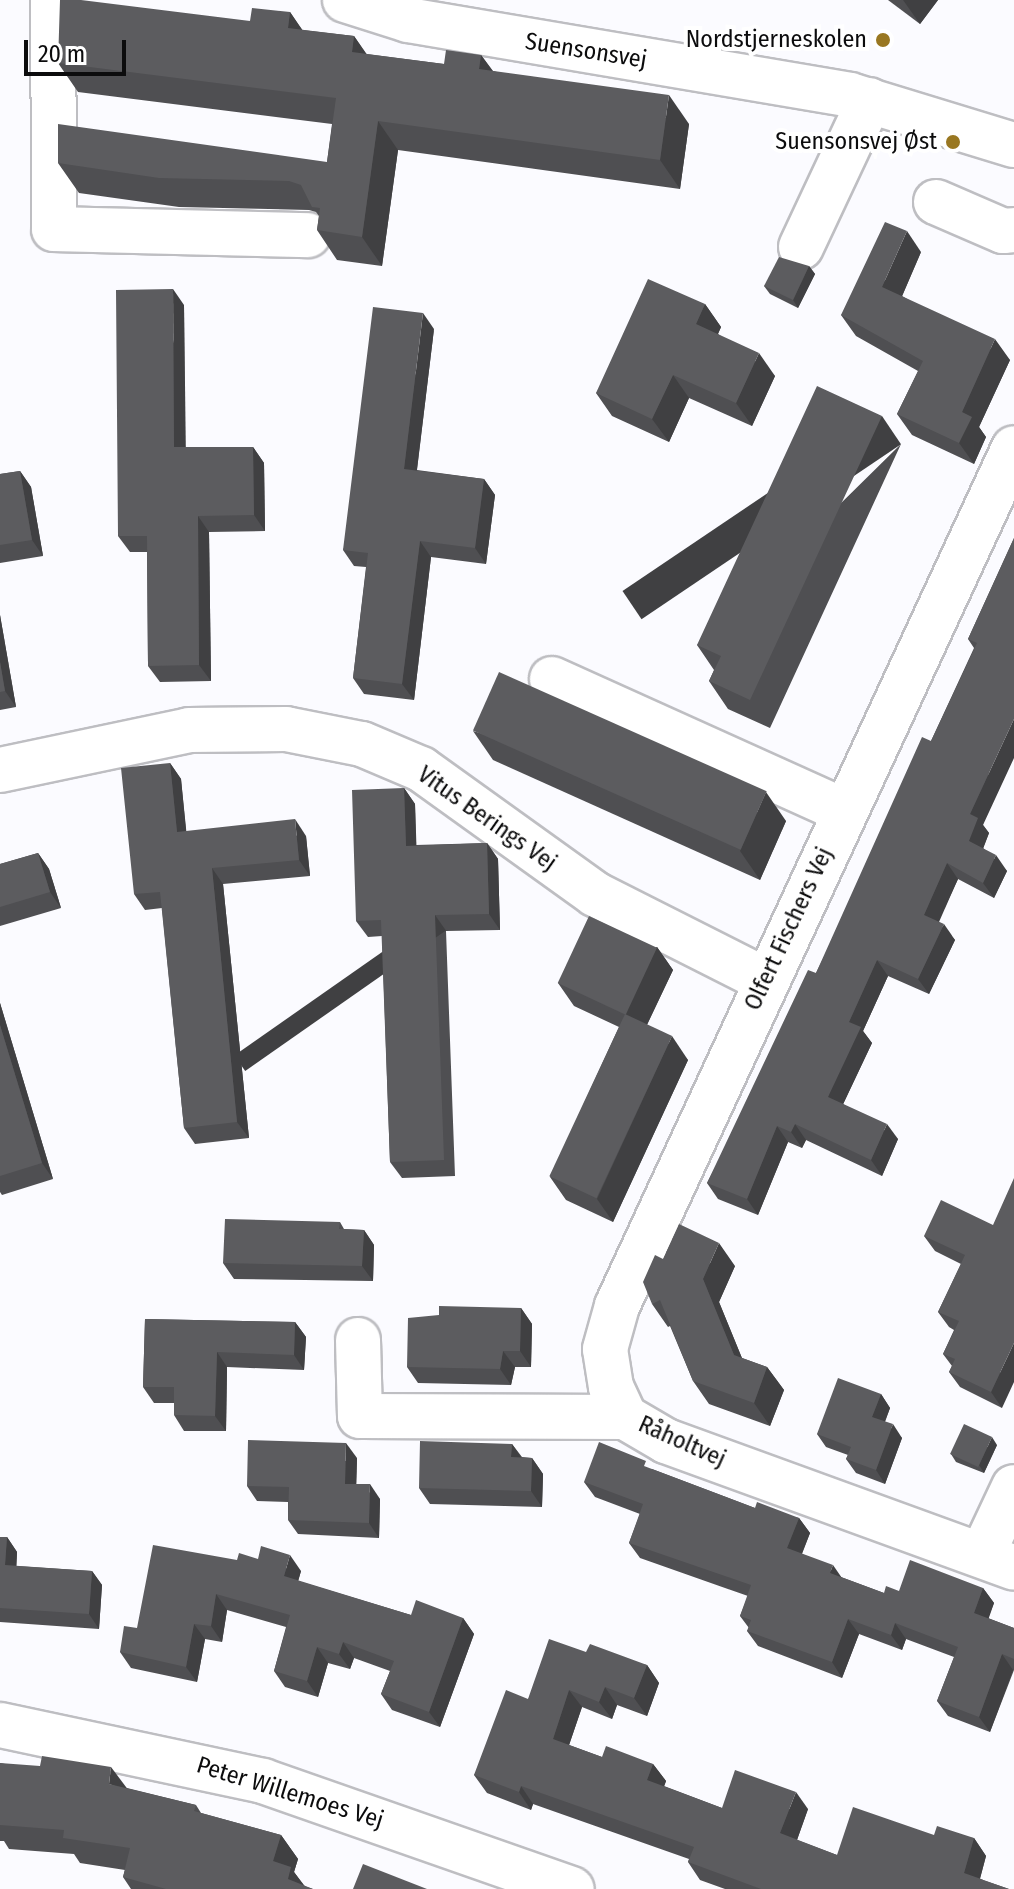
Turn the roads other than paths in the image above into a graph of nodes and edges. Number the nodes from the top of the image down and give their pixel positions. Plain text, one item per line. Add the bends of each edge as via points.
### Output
1 (53, 0) edge
2 (345, 0) edge
3 (870, 100) junction
4 (1014, 145) edge
5 (936, 202) dead end
6 (1014, 230) edge
7 (308, 235) edge
8 (801, 247) dead end
9 (1014, 448) edge
10 (552, 679) dead end
11 (0, 770) edge
12 (844, 811) junction
13 (765, 980) junction
14 (358, 1340) dead end
15 (625, 1417) junction
16 (1014, 1487) edge
17 (998, 1562) edge
18 (0, 1725) edge
19 (572, 1889) edge

1 - 7 street via 54,229
2 - 3 street, Suensonsvej via 408,20
3 - 4 street, Suensonsvej
3 - 8 street
5 - 6 street via 1003,231
9 - 12 street, Olfert Fischers Vej
10 - 12 street
11 - 13 street, Vitus Berings Vej via 189,730 286,729 362,744 421,769 595,894
12 - 13 street, Olfert Fischers Vej
13 - 15 street, Olfert Fischers Vej via 617,1306 605,1349 611,1387
14 - 15 street, Råholtvej via 360,1416
15 - 17 street, Råholtvej via 666,1441
16 - 17 street
18 - 19 street, Peter Willemoes Vej via 263,1781

